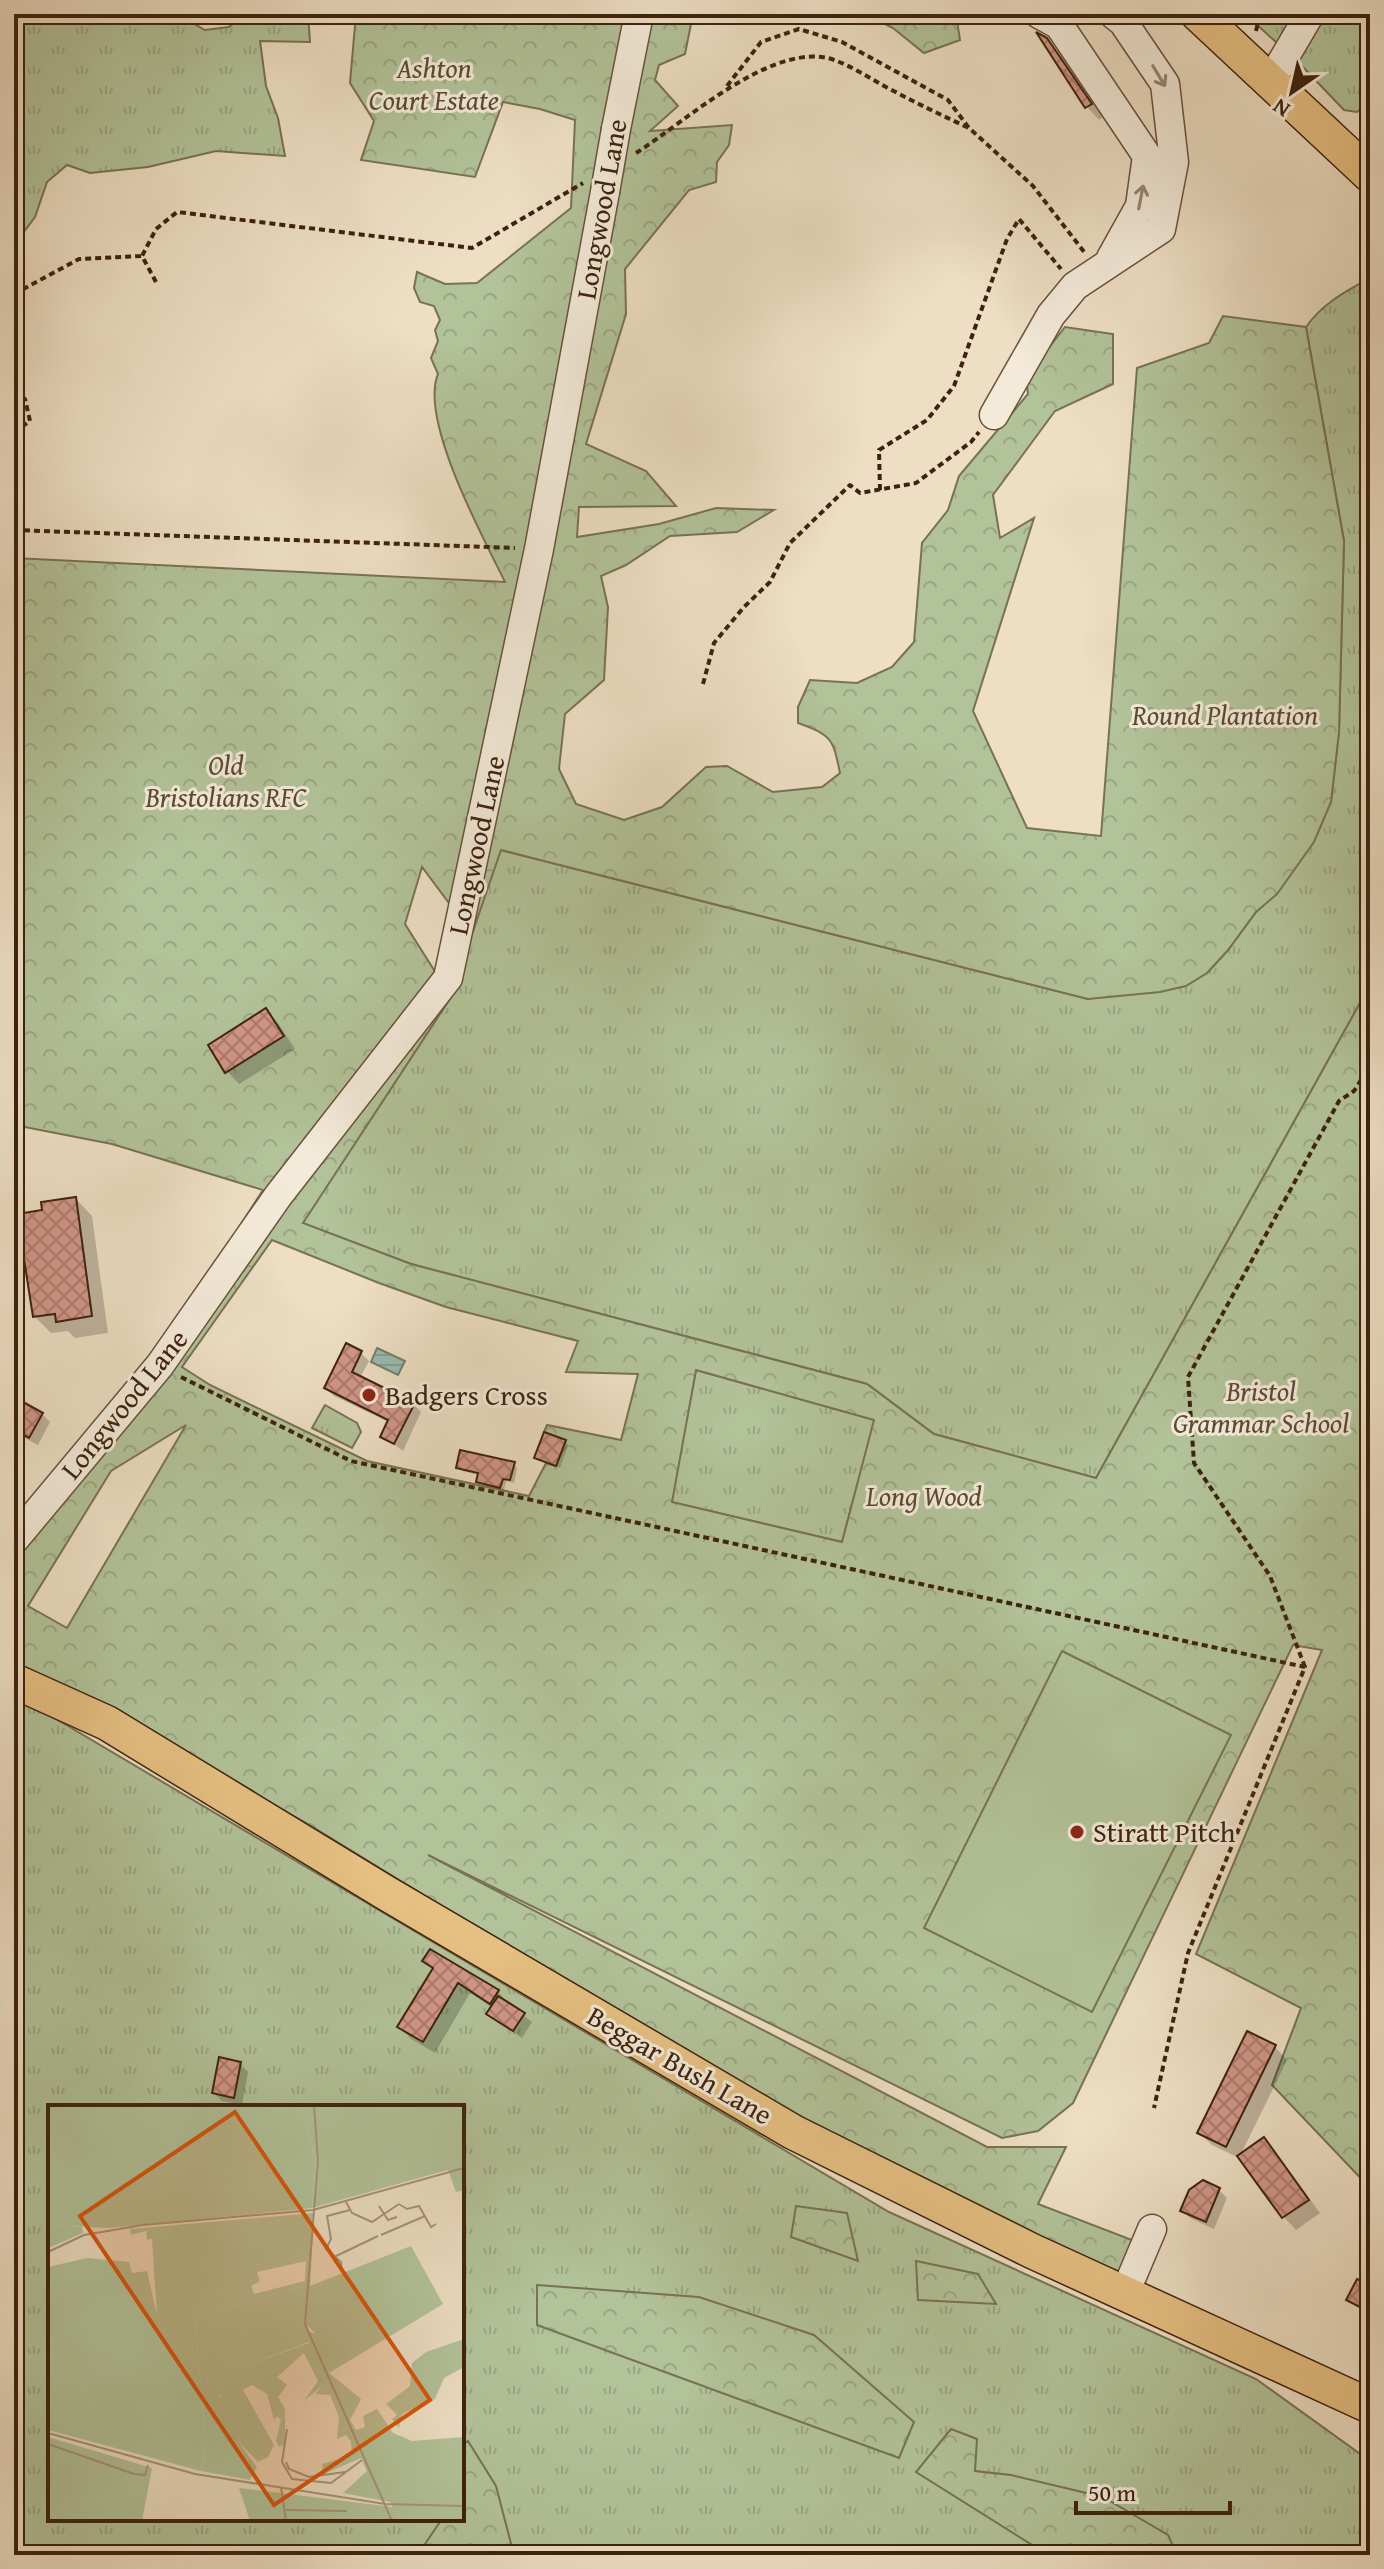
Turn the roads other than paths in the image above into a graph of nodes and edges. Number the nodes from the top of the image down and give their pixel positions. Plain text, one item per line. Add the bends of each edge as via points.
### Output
1 (639, 14) edge
2 (1039, 14) edge
3 (1113, 14) edge
4 (1198, 14) edge
5 (1309, 14) edge
6 (1270, 82) junction
7 (1370, 175) edge
8 (1094, 275) junction
9 (994, 415) road end
10 (14, 1540) edge
11 (14, 1681) edge
12 (1152, 2229) dead end
13 (1125, 2293) junction
14 (1370, 2406) edge

1 - 10 street, Longwood Lane, bridge via 616,129 596,186 539,549 448,978 278,1196 160,1365
8 -> 2 street via 1140,206 1147,156 1059,25
3 -> 8 street via 1165,84 1174,162 1161,229
4 - 6 main road
5 - 6 street
6 - 7 main road
8 - 9 street via 1051,315
11 - 13 main road, Beggar Bush Lane via 107,1723 793,2132
12 - 13 street
13 - 14 main road, Beggar Bush Lane

